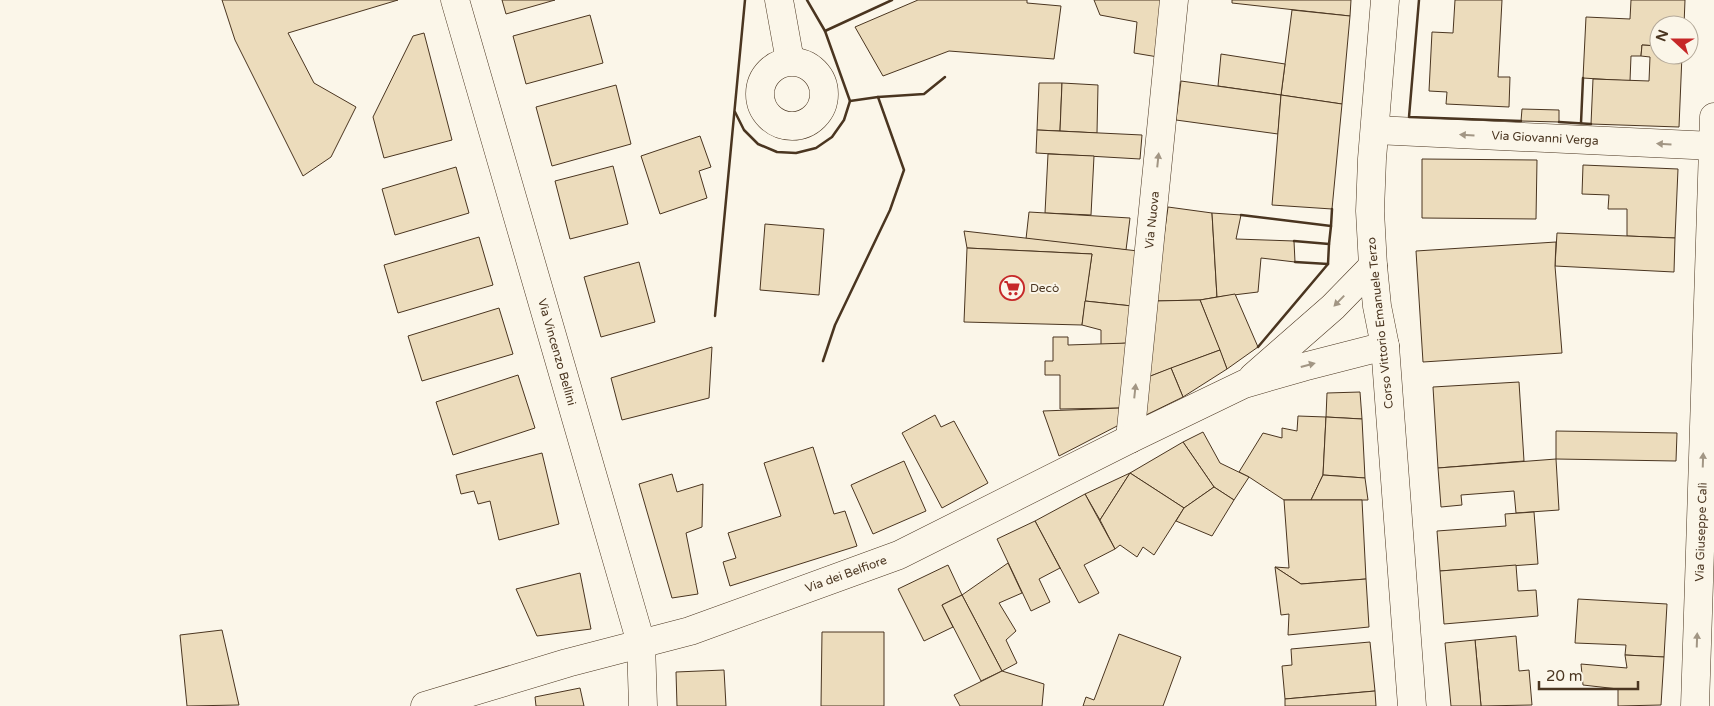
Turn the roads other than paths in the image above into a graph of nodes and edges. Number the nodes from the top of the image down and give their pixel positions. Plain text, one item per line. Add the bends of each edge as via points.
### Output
1 (455, 0) edge
2 (779, 0) edge
3 (1174, 0) edge
4 (1385, 0) edge
5 (790, 60) dead end
6 (1714, 117) edge
7 (1375, 130) junction
8 (1713, 146) edge
9 (1373, 266) junction
10 (1385, 346) junction
11 (1244, 384) junction
12 (1130, 439) junction
13 (641, 643) junction
14 (425, 706) edge
15 (643, 706) edge
16 (1412, 706) edge
17 (1695, 706) edge

1 - 13 street, Via Vincenzo Bellini
2 - 5 street
12 -> 3 street, Via Nuova
4 - 7 street, Corso Vittorio Emanuele Terzo
6 - 8 street, Via Giuseppe Calì
8 -> 7 street, Via Giovanni Verga
7 - 9 street, Corso Vittorio Emanuele Terzo via 1370,211
17 -> 8 street, Via Giuseppe Calì
9 - 10 street, Corso Vittorio Emanuele Terzo
9 -> 11 street via 1333,307
11 -> 10 street
10 - 16 street, Corso Vittorio Emanuele Terzo
11 - 12 street, Via dei Belfiore
12 - 13 street, Via dei Belfiore via 899,555 690,631
13 - 14 street, Via dei Belfiore
13 - 15 street, Via Vincenzo Bellini

